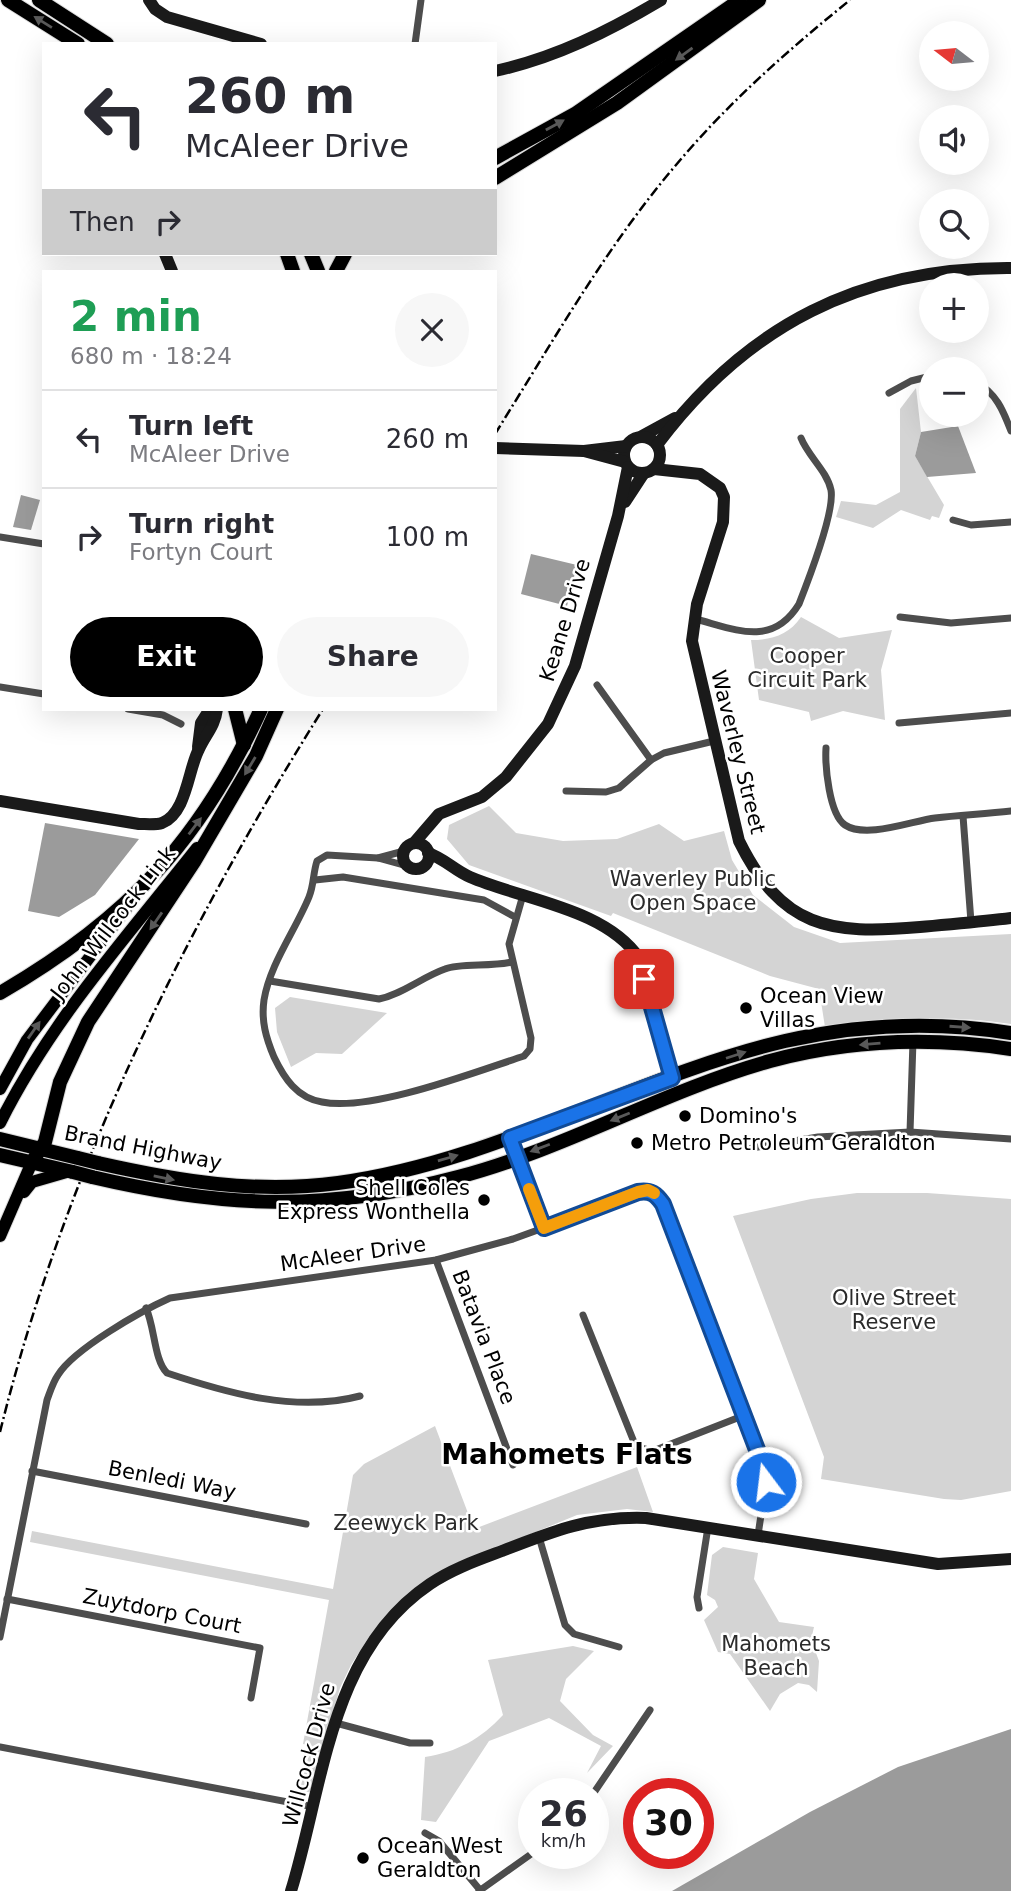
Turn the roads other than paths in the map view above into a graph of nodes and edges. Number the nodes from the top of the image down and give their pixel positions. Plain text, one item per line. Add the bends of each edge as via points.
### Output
1 (8, 0) edge
2 (39, 0) edge
3 (149, 0) edge
4 (421, 0) edge
5 (661, 0) edge
6 (740, 0) edge
7 (759, 0) edge
8 (75, 42) edge
9 (104, 42) edge
10 (254, 42) edge
11 (415, 42) edge
12 (497, 71) edge
13 (497, 157) edge
14 (497, 177) edge
15 (1011, 268) edge
16 (919, 379) edge
17 (989, 389) edge
18 (889, 393) dead end
19 (678, 416) junction
20 (1011, 430) edge
21 (642, 436) junction
22 (801, 438) dead end
23 (626, 446) junction
24 (497, 448) edge
25 (659, 448) junction
26 (584, 451) junction
27 (626, 464) junction
28 (649, 471) junction
29 (689, 471) junction
30 (618, 516) junction
31 (953, 520) dead end
32 (1011, 522) edge
33 (0, 537) edge
34 (42, 544) edge
35 (900, 617) dead end
36 (1011, 618) edge
37 (694, 619) junction
38 (597, 685) dead end
39 (0, 687) edge
40 (42, 694) edge
41 (140, 711) edge
42 (209, 711) edge
43 (217, 711) edge
44 (235, 711) edge
45 (260, 711) edge
46 (276, 711) edge
47 (1011, 713) edge
48 (899, 723) dead end
49 (181, 724) dead end
50 (714, 741) junction
51 (244, 745) junction
52 (826, 748) dead end
53 (198, 750) junction
54 (651, 760) junction
55 (566, 791) dead end
56 (0, 801) edge
57 (1011, 811) edge
58 (963, 816) junction
59 (218, 821) junction
60 (419, 852) junction
61 (378, 858) junction
62 (407, 866) joint
63 (315, 880) junction
64 (523, 895) junction
65 (135, 897) junction
66 (515, 917) junction
67 (1011, 918) edge
68 (971, 922) junction
69 (512, 962) junction
70 (270, 981) junction
71 (0, 993) edge
72 (1011, 1033) edge
73 (913, 1041) junction
74 (1011, 1049) edge
75 (672, 1078) junction
76 (0, 1089) edge
77 (677, 1094) junction
78 (55, 1107) junction
79 (0, 1123) edge
80 (911, 1132) junction
81 (510, 1138) junction
82 (1011, 1139) edge
83 (7, 1141) edge
84 (42, 1149) junction
85 (752, 1149) dead end
86 (5, 1156) edge
87 (516, 1157) junction
88 (32, 1162) junction
89 (72, 1164) junction
90 (95, 1170) junction
91 (17, 1200) junction
92 (544, 1228) junction
93 (0, 1236) edge
94 (436, 1260) junction
95 (146, 1308) junction
96 (583, 1315) dead end
97 (360, 1396) dead end
98 (745, 1415) junction
99 (513, 1465) dead end
100 (32, 1471) junction
101 (306, 1524) dead end
102 (708, 1527) junction
103 (758, 1535) junction
104 (539, 1537) junction
105 (1011, 1559) edge
106 (7, 1599) junction
107 (699, 1608) dead end
108 (0, 1637) edge
109 (619, 1647) dead end
110 (251, 1698) dead end
111 (650, 1710) dead end
112 (336, 1723) junction
113 (430, 1743) dead end
114 (0, 1747) edge
115 (604, 1778) edge
116 (314, 1807) junction
117 (425, 1833) dead end
118 (518, 1863) edge
119 (479, 1890) edge
120 (291, 1891) edge

8 -> 1 highway
2 - 9 highway
3 - 10 street via 167,17
4 - 11 street
5 - 12 street via 615,28 530,64
13 -> 6 highway via 575,114
7 -> 14 highway via 617,103
15 - 19 street via 954,269 911,276 828,302 781,326 738,357
16 - 18 street
17 - 20 street via 1001,404
19 - 21 street
19 - 25 street
21 - 23 street
21 - 25 street
22 - 37 street via 828,481 831,503 792,617 761,632
23 - 26 street
23 - 27 street
24 - 26 street
25 - 28 street via 660,460
25 - 29 street, Waverley Street
26 - 27 street
27 - 28 street
27 - 30 street, Keane Drive
28 - 29 street, Waverley Street
28 - 30 street, Keane Drive
29 - 37 street, Waverley Street via 720,488 726,508
30 - 60 street, Keane Drive via 575,666 548,724 506,777 482,797 448,813
31 - 32 street via 971,525
33 - 34 street
35 - 36 street via 951,622
37 - 50 street, Waverley Street via 695,661
38 - 54 street
39 - 40 street
41 - 49 street
42 - 53 street via 201,723
43 - 53 street via 214,726
44 - 51 highway
45 - 51 highway
46 -> 59 highway
47 - 48 street
50 - 54 street
50 - 68 street, Waverley Street via 739,841 754,870 782,902 820,924 861,931
65 -> 51 highway via 199,821
52 - 58 street via 825,768 843,824 854,829 885,829
53 - 56 street via 181,799 162,823 139,824
54 - 55 street via 619,788
57 - 58 street
58 - 68 street
59 -> 78 highway via 88,1022 60,1082
59 - 79 main road, John Willcock Link via 85,984
60 - 61 street
60 - 62 street via 416,869
60 - 64 street
61 - 62 street
61 - 63 street via 327,855 317,861
63 - 66 street via 343,877 484,900
63 - 70 street
64 - 66 street
64 - 75 street via 590,920 628,943 639,958
65 - 71 highway via 52,963
76 -> 65 main road, John Willcock Link via 41,1020
66 - 69 street via 509,944
67 - 68 street, Waverley Street
69 - 70 street via 447,968 379,999
69 - 70 street via 531,1038 524,1056 398,1095 343,1103 304,1096 281,1071 265,1034 263,1013
75 -> 72 highway, Brand Highway via 827,1032 915,1025
73 - 74 highway, Brand Highway
73 -> 77 highway, Brand Highway via 828,1049 770,1061
73 - 80 street
75 - 77 street
75 - 81 highway, Brand Highway
77 -> 87 highway, Brand Highway
78 - 84 highway
78 - 89 highway via 57,1142
80 - 82 street
80 - 85 street via 818,1137
81 - 87 street
90 -> 81 highway, Brand Highway via 285,1188 385,1174
83 - 84 highway, Brand Highway
84 - 88 highway
84 - 89 highway, Brand Highway
86 - 88 highway
87 - 90 highway, Brand Highway via 460,1177 380,1195 288,1204 176,1196
87 - 92 street
88 - 89 highway
88 - 91 main road
89 - 90 highway, bridge
89 - 91 main road via 32,1182
91 - 93 main road
92 - 94 street, McAleer Drive
92 - 98 street, McAleer Drive via 638,1192 648,1190 656,1195
94 - 95 street, McAleer Drive via 195,1293
94 - 99 street, Batavia Place
95 - 97 street via 155,1327 158,1358 167,1373 250,1397 336,1403
95 - 100 street, McAleer Drive via 73,1358 58,1374 47,1400
96 - 98 street via 636,1447 653,1451
98 - 103 street, McAleer Drive via 766,1482
100 - 101 street, Benledi Way
100 - 106 street, McAleer Drive
102 - 103 street, Willcock Drive
102 - 104 street, Willcock Drive via 611,1517 575,1523
102 - 107 street
103 - 105 street, Willcock Drive via 938,1564
104 - 109 street via 565,1625 574,1634
104 - 112 street, Willcock Drive via 462,1566 404,1604 361,1656
106 - 108 street, McAleer Drive
106 - 110 street, Zuytdorp Court via 260,1648
111 - 115 street
112 - 113 street via 410,1743
112 - 116 street, Willcock Drive
114 - 116 street
116 - 120 street, Willcock Drive
117 - 119 street via 439,1841
118 - 119 street

